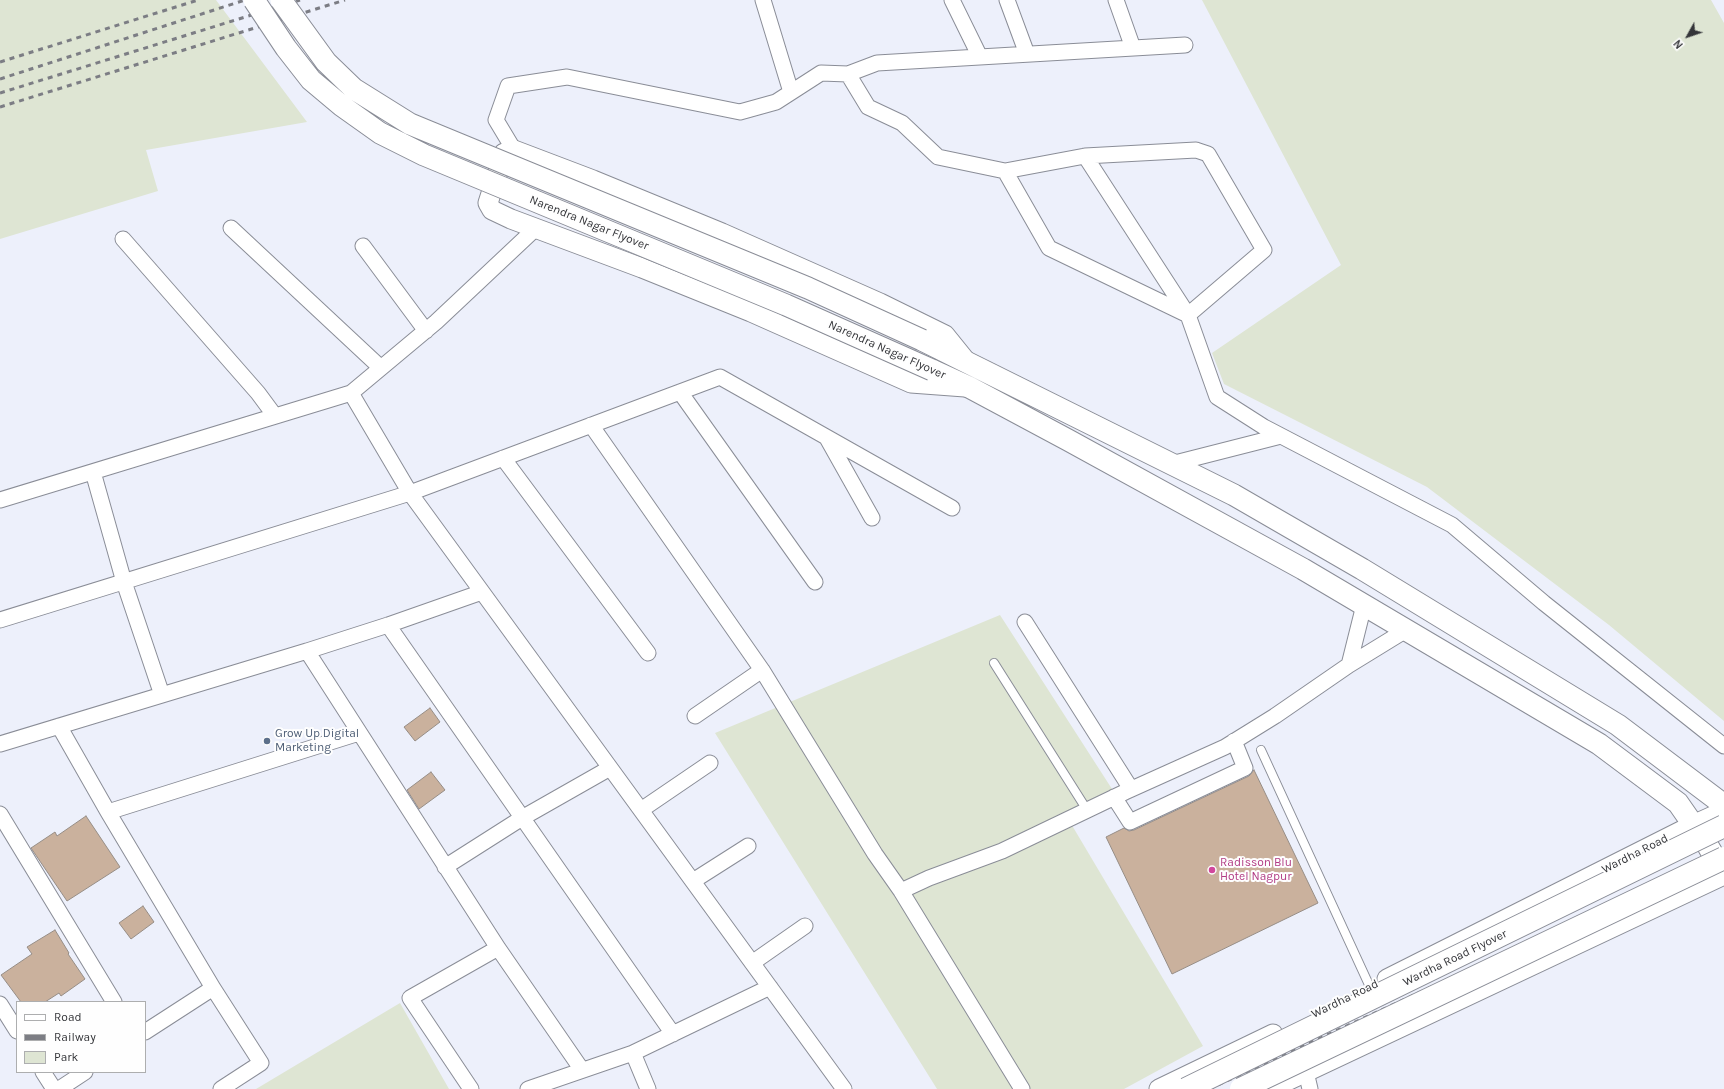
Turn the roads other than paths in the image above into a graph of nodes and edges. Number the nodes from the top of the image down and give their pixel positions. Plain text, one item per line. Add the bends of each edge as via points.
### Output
1 (254, 0) edge
2 (281, 0) edge
3 (763, 0) edge
4 (952, 0) edge
5 (1006, 0) edge
6 (1116, 0) edge
7 (1185, 45) dead end
8 (1133, 48) junction
9 (1027, 54) junction
10 (980, 57) junction
11 (848, 74) junction
12 (791, 92) junction
13 (514, 150) junction
14 (1086, 156) junction
15 (1005, 171) junction
16 (232, 228) dead end
17 (536, 228) junction
18 (123, 238) dead end
19 (363, 246) dead end
20 (1188, 315) junction
21 (426, 331) junction
22 (966, 361) junction
23 (381, 368) junction
24 (969, 387) junction
25 (680, 392) junction
26 (350, 393) junction
27 (275, 416) junction
28 (591, 426) junction
29 (1281, 436) junction
30 (826, 437) junction
31 (503, 458) junction
32 (1171, 464) junction
33 (93, 472) junction
34 (410, 493) junction
35 (0, 500) edge
36 (952, 508) dead end
37 (872, 518) dead end
38 (124, 582) junction
39 (815, 582) dead end
40 (482, 592) junction
41 (1364, 605) junction
42 (0, 620) edge
43 (1025, 622) dead end
44 (388, 626) junction
45 (1406, 630) junction
46 (307, 651) junction
47 (648, 654) dead end
48 (994, 663) dead end
49 (1349, 665) junction
50 (762, 670) junction
51 (162, 695) junction
52 (695, 716) dead end
53 (59, 726) junction
54 (358, 733) junction
55 (1234, 741) junction
56 (0, 744) edge
57 (1724, 746) edge
58 (1261, 750) dead end
59 (710, 763) dead end
60 (610, 768) junction
61 (1131, 789) junction
62 (1114, 797) junction
63 (1724, 805) edge
64 (641, 810) junction
65 (1087, 810) junction
66 (1724, 811) edge
67 (108, 812) junction
68 (0, 814) edge
69 (522, 818) junction
70 (1694, 825) junction
71 (1724, 826) edge
72 (748, 846) dead end
73 (1724, 858) edge
74 (445, 867) junction
75 (1724, 874) edge
76 (693, 881) junction
77 (901, 891) junction
78 (804, 926) dead end
79 (498, 948) junction
80 (752, 963) junction
81 (770, 987) junction
82 (213, 988) junction
83 (1370, 988) junction
84 (113, 1001) edge
85 (0, 1004) edge
86 (16, 1029) edge
87 (146, 1031) edge
88 (673, 1034) junction
89 (632, 1053) junction
90 (582, 1070) junction
91 (44, 1073) edge
92 (83, 1073) edge
93 (1308, 1081) edge
94 (54, 1089) edge
95 (59, 1089) edge
96 (221, 1089) edge
97 (471, 1089) edge
98 (528, 1089) edge
99 (648, 1089) edge
100 (844, 1089) edge
101 (1022, 1089) edge
102 (1159, 1089) edge
103 (1186, 1089) edge
104 (1241, 1089) edge
105 (1270, 1089) edge

1 - 24 main road, Narendra Nagar Flyover, bridge via 311,80 380,133 424,155 786,305
2 - 22 main road, Narendra Nagar Flyover, bridge via 326,62 354,89 410,124 808,288
3 - 12 street
4 - 10 street
5 - 9 street
6 - 8 street
7 - 8 street
8 - 9 street
9 - 10 street
10 - 11 street via 876,63
11 - 12 street via 821,73
11 - 15 street via 868,107 902,123 938,157
12 - 13 street via 776,102 740,112 567,77 508,86 496,120
13 - 17 street via 504,152 488,202 492,210
13 - 22 street via 722,233 880,303 945,335
14 - 15 street
14 - 20 street
14 - 20 street via 1196,150 1208,154 1264,250
15 - 20 street via 1049,248
16 - 23 street
17 - 21 street
17 - 24 street via 751,312 911,383
18 - 27 street via 258,393
19 - 21 street
20 - 29 street via 1217,396
21 - 23 street
22 - 32 main road, Narendra Nagar Flyover
23 - 26 street
24 - 41 main road, Narendra Nagar Flyover via 1303,569
25 - 28 street
25 - 30 street via 720,377
25 - 39 street
26 - 27 street
26 - 34 street
27 - 33 street
28 - 31 street
28 - 50 street
29 - 32 street
29 - 57 street via 1452,525 1544,603
30 - 36 street
30 - 37 street
31 - 34 street
31 - 47 street
32 - 63 main road, Narendra Nagar Flyover via 1234,496 1362,569 1618,725
33 - 35 street
33 - 38 street
34 - 38 street
34 - 40 street
38 - 42 street
38 - 51 street
40 - 44 street
40 - 60 street
41 - 45 main road, Narendra Nagar Flyover
41 - 49 street
43 - 61 street
44 - 46 street
44 - 69 street
45 - 49 street
45 - 70 main road, Narendra Nagar Flyover via 1599,744 1678,803
46 - 51 street
46 - 54 street
48 - 65 lane
49 - 55 street
50 - 52 street
50 - 77 street via 871,848
51 - 53 street
53 - 56 street
53 - 67 street
54 - 67 street
54 - 74 street
55 - 61 street
55 - 62 street via 1245,768 1137,819 1130,822
58 - 83 lane
59 - 64 street
60 - 64 street
60 - 69 street
61 - 62 street
62 - 65 street
64 - 76 street
65 - 77 street via 1002,851
66 - 70 street, Wardha Road
67 - 82 street
68 - 84 street
69 - 74 street
69 - 88 street
70 - 75 main road, Narendra Nagar Flyover
70 - 83 street, Wardha Road
71 - 103 highway, Wardha Road Flyover, bridge
72 - 76 street
73 - 104 highway, bridge
74 - 79 street
75 - 93 street
76 - 80 street
77 - 101 street
78 - 80 street
79 - 90 street
79 - 97 street via 410,998
80 - 81 street
81 - 88 street
81 - 100 street
82 - 87 street
82 - 96 street via 261,1063
83 - 102 street, Wardha Road
85 - 86 street
88 - 89 street
89 - 90 street
89 - 99 street
90 - 98 street
91 - 94 street
92 - 95 street
93 - 105 street

